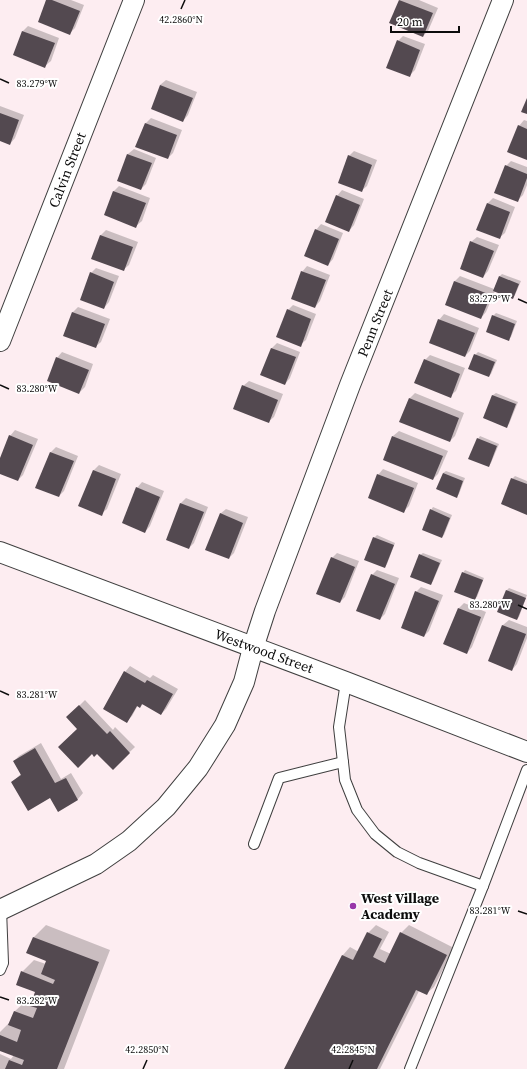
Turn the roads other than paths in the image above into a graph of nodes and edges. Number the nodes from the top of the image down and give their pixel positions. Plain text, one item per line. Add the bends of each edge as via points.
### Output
1 (134, 0) edge
2 (503, 0) edge
3 (0, 340) edge
4 (0, 552) edge
5 (253, 648) junction
6 (346, 682) junction
7 (527, 752) edge
8 (343, 762) junction
9 (527, 770) edge
10 (254, 844) dead end
11 (483, 886) junction
12 (1, 910) edge
13 (0, 970) edge
14 (410, 1069) edge

1 - 3 street, Calvin Street
2 - 5 street, Penn Street via 350,385
4 - 5 street, Westwood Street
5 - 6 street, Westwood Street
5 - 12 street, Penn Street via 244,682 225,725 198,768 166,807 129,841 96,864
6 - 7 street, Westwood Street
6 - 8 lane via 339,727
8 - 10 lane via 280,778
8 - 11 lane via 345,780 357,810 375,834 397,852 419,863
9 - 11 lane
11 - 14 lane
12 - 13 lane via 3,963

